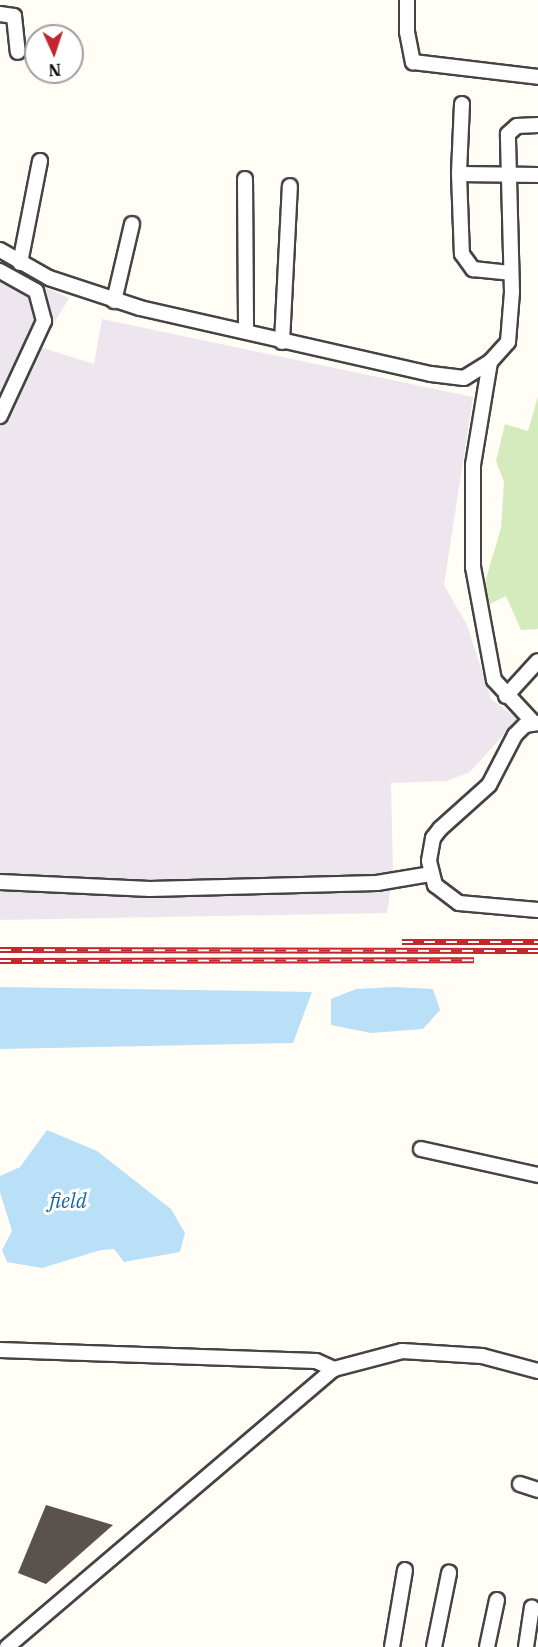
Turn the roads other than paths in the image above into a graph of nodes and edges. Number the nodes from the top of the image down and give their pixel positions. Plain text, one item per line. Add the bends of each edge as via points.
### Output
1 (407, 0) edge
2 (0, 14) edge
3 (18, 52) dead end
4 (538, 77) edge
5 (462, 104) dead end
6 (538, 125) edge
7 (40, 161) dead end
8 (459, 174) junction
9 (538, 175) edge
10 (506, 176) junction
11 (245, 179) dead end
12 (290, 186) dead end
13 (132, 225) dead end
14 (0, 250) edge
15 (20, 263) junction
16 (0, 271) edge
17 (510, 273) junction
18 (114, 301) junction
19 (246, 331) junction
20 (282, 342) junction
21 (490, 362) junction
22 (0, 416) edge
23 (538, 662) edge
24 (506, 696) junction
25 (536, 723) edge
26 (430, 874) junction
27 (0, 882) edge
28 (538, 910) edge
29 (421, 1149) dead end
30 (538, 1175) edge
31 (0, 1350) edge
32 (333, 1369) junction
33 (538, 1371) edge
34 (520, 1484) dead end
35 (538, 1490) edge
36 (405, 1570) dead end
37 (449, 1573) dead end
38 (496, 1600) dead end
39 (532, 1607) dead end
40 (7, 1647) edge
41 (392, 1647) edge
42 (434, 1647) edge
43 (487, 1647) edge
44 (526, 1647) edge

1 - 4 street via 406,32 413,62
2 - 3 street via 14,16
5 - 8 street
6 - 10 street via 517,126 509,131
7 - 15 street
8 - 10 street
8 - 17 street via 464,261 473,269
9 - 10 street
10 - 17 street
11 - 19 street
12 - 20 street
13 - 18 street
14 - 15 street
15 - 18 street via 49,278
16 - 22 street via 36,291 44,321
17 - 21 street via 511,330 508,342
18 - 19 street
19 - 20 street
20 - 21 street via 452,377 476,374
21 - 24 street via 473,465 471,537 489,667
23 - 24 street
24 - 25 street
25 - 26 street via 515,735 489,785 433,838
26 - 27 street via 377,883 150,889
26 - 28 street via 442,892 459,903
29 - 30 street
31 - 32 street via 316,1361
32 - 33 street via 402,1352 482,1356
32 - 40 street
34 - 35 street
36 - 41 street
37 - 42 street
38 - 43 street
39 - 44 street

